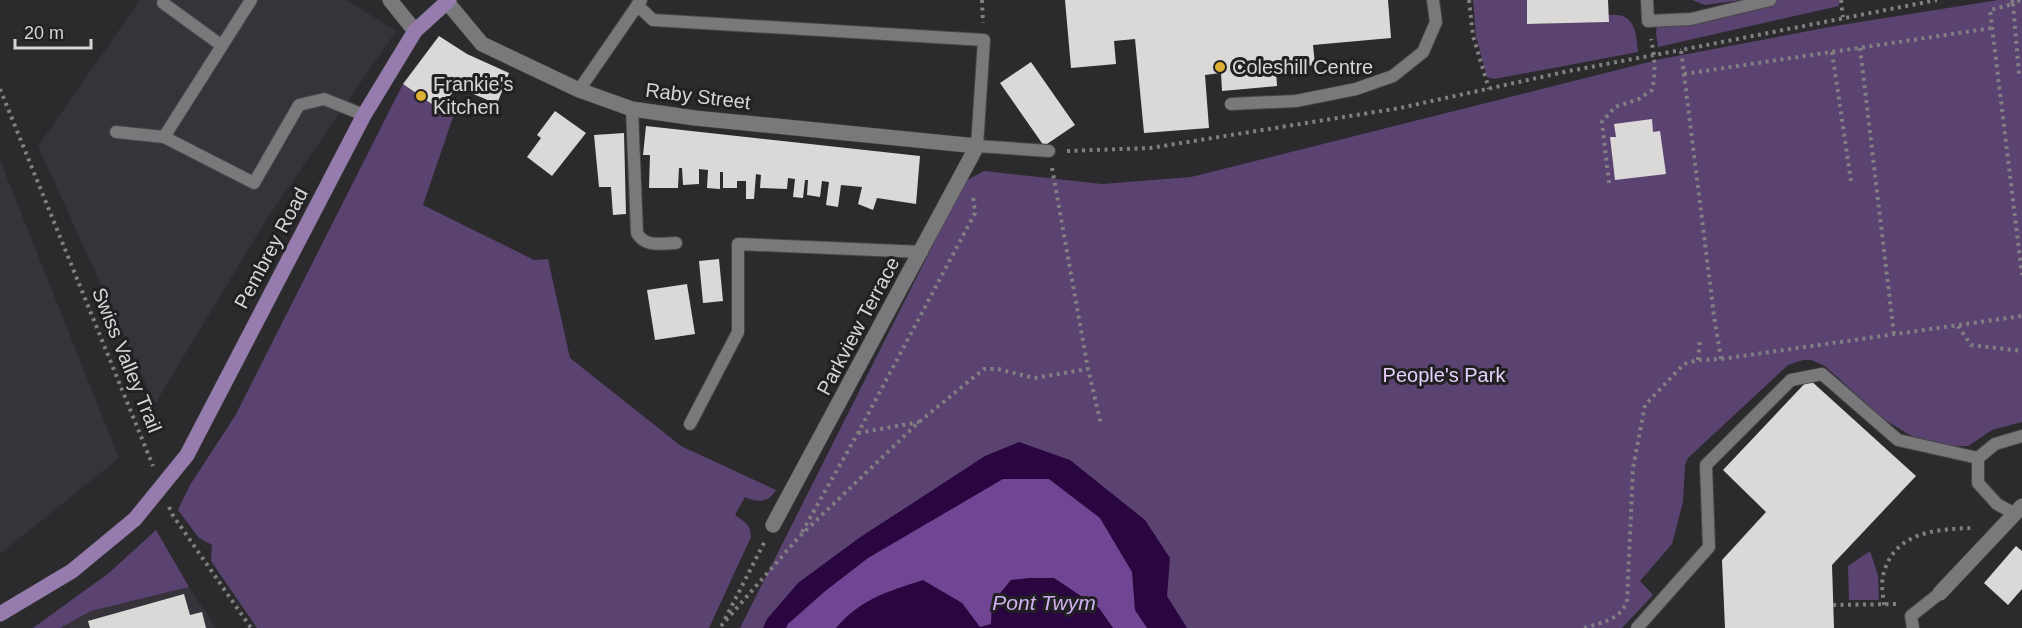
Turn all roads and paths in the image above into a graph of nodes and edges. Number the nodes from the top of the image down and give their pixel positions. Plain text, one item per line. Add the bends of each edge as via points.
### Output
1 (251, 0) edge
2 (390, 0) edge
3 (1433, 0) edge
4 (1469, 0) edge
5 (1647, 0) edge
6 (1770, 0) edge
7 (1841, 0) edge
8 (1937, 0) edge
9 (2020, 0) edge
10 (448, 1) edge
11 (639, 2) edge
12 (2012, 2) edge
13 (163, 3) dead end
14 (1843, 17) junction
15 (1648, 21) junction
16 (1992, 28) junction
17 (415, 31) junction
18 (222, 45) junction
19 (1860, 48) junction
20 (1681, 50) junction
21 (1832, 52) junction
22 (1655, 55) junction
23 (1684, 74) junction
24 (2022, 74) edge
25 (0, 89) edge
26 (1489, 89) junction
27 (579, 90) junction
28 (1231, 104) dead end
29 (632, 110) junction
30 (364, 115) junction
31 (116, 132) dead end
32 (164, 137) junction
33 (1049, 151) junction
34 (974, 152) junction
35 (1851, 181) dead end
36 (1609, 183) dead end
37 (676, 243) dead end
38 (922, 252) junction
39 (2021, 260) edge
40 (2022, 275) edge
41 (2022, 316) edge
42 (1958, 326) junction
43 (1894, 334) junction
44 (1700, 340) dead end
45 (2022, 351) edge
46 (1722, 359) junction
47 (1698, 360) junction
48 (1088, 369) junction
49 (919, 422) junction
50 (690, 424) dead end
51 (1101, 424) dead end
52 (858, 433) junction
53 (2022, 436) edge
54 (1978, 458) junction
55 (155, 471) dead end
56 (168, 503) dead end
57 (2019, 510) edge
58 (773, 525) joint
59 (1948, 529) dead end
60 (799, 537) junction
61 (1940, 593) joint
62 (1884, 604) junction
63 (1926, 604) junction
64 (1833, 605) dead end
65 (0, 614) edge
66 (720, 627) edge
67 (251, 628) edge
68 (1584, 628) edge
69 (1637, 628) edge
70 (1913, 628) edge

1 - 18 lane
2 - 17 street
3 - 28 lane via 1436,22 1423,52 1393,76 1356,89 1296,101
4 - 26 path via 1473,36
5 - 15 lane
6 - 15 lane via 1691,19
7 - 14 path
8 - 14 path
9 - 12 path
10 - 17 main road, Pembrey Road
10 - 27 street, Raby Street via 482,44
11 - 27 lane
11 - 34 lane via 653,20 984,40
12 - 16 path via 1990,10
12 - 24 path
13 - 18 lane
14 - 20 path
15 - 22 path
16 - 19 path
16 - 39 path
17 - 30 main road, Pembrey Road
18 - 32 lane
19 - 21 path
19 - 43 path
20 - 22 path
20 - 23 path
21 - 23 path
21 - 35 path
22 - 26 path
22 - 36 path via 1652,90 1615,107 1602,122
23 - 46 path
25 - 55 path, Swiss Valley Trail
26 - 33 path via 1400,108 1150,148
27 - 29 street, Raby Street
29 - 34 street, Raby Street
29 - 37 lane via 637,233 648,243
30 - 32 lane via 324,99 299,105 254,183
30 - 65 main road, Pembrey Road, bridge via 187,455 135,519 72,571
31 - 32 lane
33 - 34 lane
33 - 48 path
34 - 38 street, Parkview Terrace
34 - 52 path via 975,213
38 - 50 lane via 738,244 738,333
38 - 58 street, Parkview Terrace
39 - 40 path
41 - 42 path
42 - 43 path
42 - 45 path via 1971,345
43 - 46 path
44 - 47 path
46 - 47 path
47 - 68 path via 1684,364 1645,405 1633,468 1627,602 1615,618
48 - 49 path via 1034,378 984,369
48 - 51 path
49 - 52 path
49 - 60 path
52 - 60 path
53 - 54 lane via 1995,444
54 - 57 lane via 1978,483 1997,504
54 - 69 lane via 1898,440 1822,375 1791,380 1706,465 1709,547
56 - 67 path
57 - 61 street
58 - 66 path
59 - 62 path via 1915,535 1892,553 1882,578
60 - 66 path
61 - 63 lane
62 - 63 path
62 - 64 path
63 - 70 lane via 1911,616

